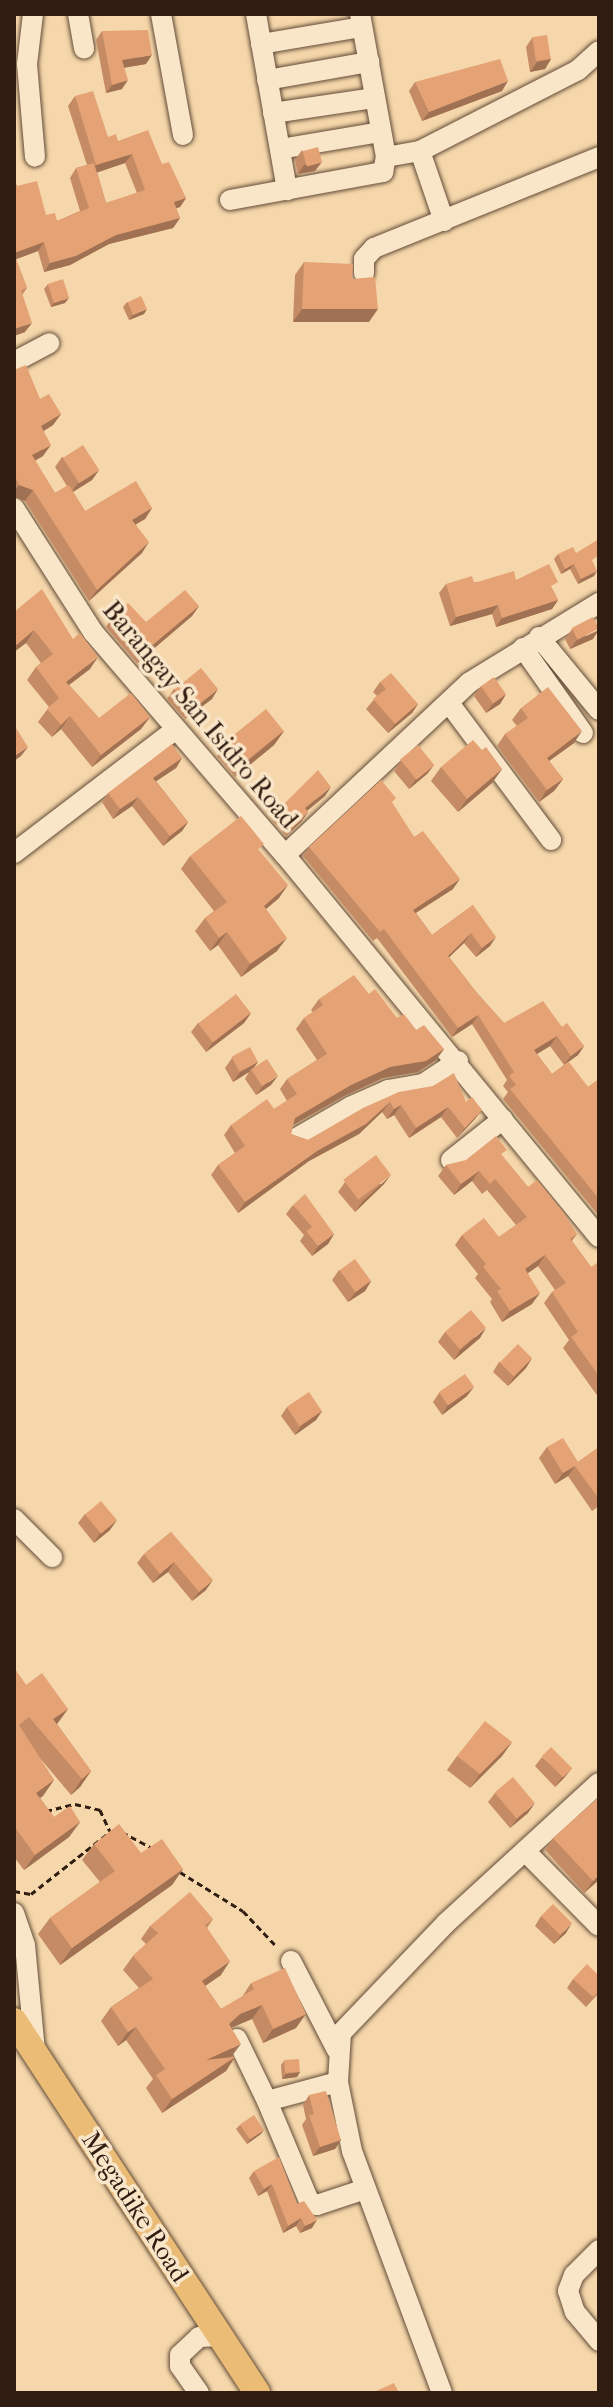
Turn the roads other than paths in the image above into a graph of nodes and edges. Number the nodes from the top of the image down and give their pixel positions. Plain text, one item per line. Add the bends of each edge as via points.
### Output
1 (33, 14) edge
2 (78, 14) edge
3 (161, 14) edge
4 (256, 14) edge
5 (361, 20) edge
6 (261, 44) junction
7 (84, 48) dead end
8 (599, 51) edge
9 (369, 62) junction
10 (267, 80) junction
11 (375, 98) junction
12 (273, 113) junction
13 (381, 132) junction
14 (183, 135) dead end
15 (280, 149) junction
16 (420, 151) junction
17 (35, 157) dead end
18 (386, 157) junction
19 (599, 157) edge
20 (287, 190) junction
21 (230, 200) dead end
22 (444, 221) junction
23 (364, 273) dead end
24 (49, 343) dead end
25 (14, 362) edge
26 (14, 508) edge
27 (599, 603) edge
28 (531, 642) junction
29 (449, 703) junction
30 (599, 710) edge
31 (176, 729) junction
32 (583, 733) edge
33 (551, 840) dead end
34 (14, 853) edge
35 (285, 855) junction
36 (458, 1061) junction
37 (503, 1119) junction
38 (295, 1139) edge
39 (451, 1160) edge
40 (599, 1237) edge
41 (14, 1519) edge
42 (52, 1557) dead end
43 (599, 1783) edge
44 (525, 1851) junction
45 (14, 1913) edge
46 (599, 1926) edge
47 (291, 1961) road end
48 (14, 2021) edge
49 (237, 2039) edge
50 (35, 2050) junction
51 (337, 2050) junction
52 (338, 2082) junction
53 (267, 2101) junction
54 (365, 2189) junction
55 (599, 2250) edge
56 (220, 2336) junction
57 (599, 2341) edge
58 (199, 2393) edge
59 (257, 2393) edge
60 (442, 2393) edge

1 - 17 street via 27,64
2 - 7 street
3 - 14 street
4 - 6 street
5 - 6 street
5 - 9 street
6 - 10 street
8 - 16 street via 578,70
9 - 10 street
9 - 11 street
10 - 12 street
11 - 12 street
11 - 13 street
12 - 15 street
13 - 15 street
13 - 18 street
15 - 20 street
16 - 18 street
16 - 22 street
18 - 20 street via 383,172
19 - 22 street
20 - 21 street
22 - 23 street via 374,248 364,259
24 - 25 street
26 - 31 street, Barangay San Isidro Road via 93,632
27 - 28 street, Barangay San Isidro Road
28 - 29 street, Barangay San Isidro Road via 470,682
28 - 30 street
28 - 32 street
29 - 33 street
29 - 35 street, Barangay San Isidro Road
31 - 34 street
31 - 35 street, Barangay San Isidro Road
35 - 36 street
36 - 37 street
36 - 38 street via 423,1084 388,1090
37 - 39 street
37 - 40 street
41 - 42 street
43 - 44 street
44 - 46 street
44 - 51 street via 350,2019
45 - 50 street via 25,1945
47 - 51 street
48 - 50 main road, Megadike Road
49 - 53 street
50 - 56 main road, Megadike Road
51 - 52 street
52 - 53 street
52 - 54 street
53 - 54 street via 309,2201 317,2205
54 - 60 street
55 - 57 street via 574,2275 568,2291 575,2312
56 - 58 street via 199,2337 180,2355 180,2366
56 - 59 main road, Megadike Road

